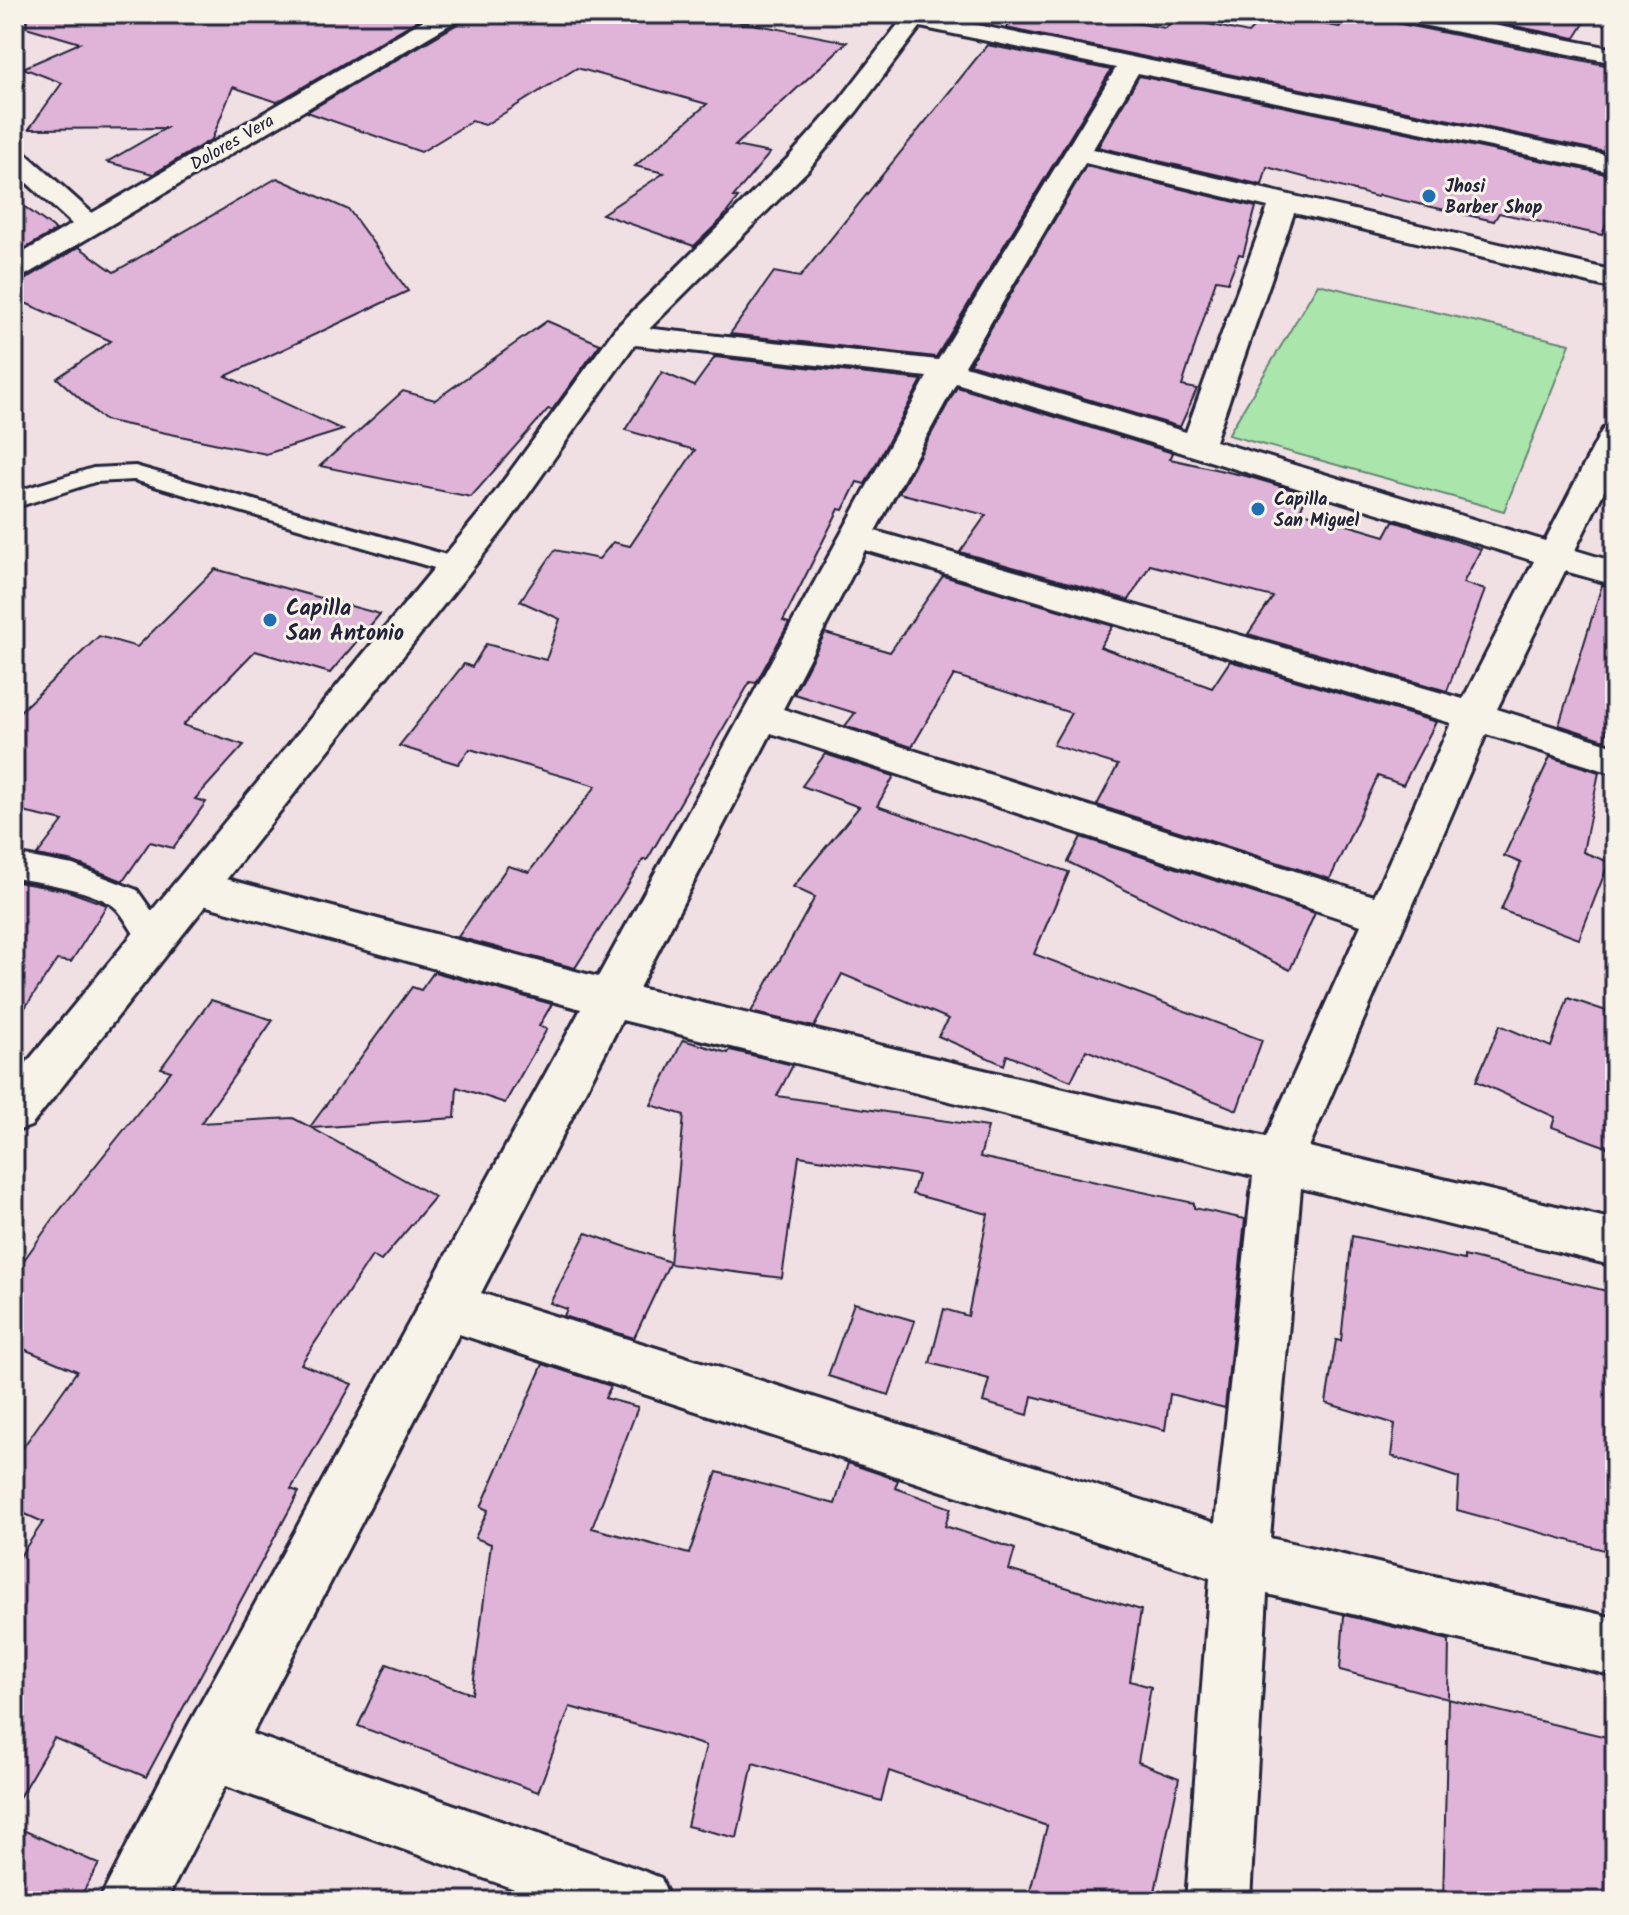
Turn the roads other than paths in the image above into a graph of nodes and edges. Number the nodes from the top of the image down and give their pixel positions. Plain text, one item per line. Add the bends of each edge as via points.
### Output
1 (451, 14) edge
2 (1402, 14) edge
3 (916, 16) edge
4 (1615, 56) edge
5 (1131, 64) junction
6 (1075, 153) junction
7 (14, 157) edge
8 (1615, 165) edge
9 (1283, 204) junction
10 (89, 225) junction
11 (14, 270) edge
12 (1615, 280) edge
13 (626, 335) junction
14 (947, 370) junction
15 (1615, 436) edge
16 (1197, 446) junction
17 (14, 500) edge
18 (855, 536) junction
19 (1554, 557) junction
20 (455, 566) junction
21 (1615, 574) edge
22 (759, 715) junction
23 (1474, 716) junction
24 (1615, 760) edge
25 (14, 866) edge
26 (196, 887) junction
27 (1387, 917) junction
28 (155, 938) junction
29 (607, 998) junction
30 (14, 1112) edge
31 (1279, 1161) junction
32 (1615, 1243) edge
33 (447, 1306) junction
34 (1240, 1559) junction
35 (1615, 1647) edge
36 (209, 1750) junction
37 (131, 1901) edge
38 (638, 1901) edge
39 (1218, 1901) edge

1 - 10 street, Dolores Vera
2 - 4 street
3 - 5 street
3 - 13 street via 797,165
5 - 6 street
5 - 8 street
6 - 9 street
6 - 14 street
7 - 10 street
9 - 12 street
9 - 16 street
10 - 11 street, Dolores Vera
13 - 14 street
13 - 20 street
14 - 16 street
14 - 18 street
15 - 19 street
16 - 19 street
17 - 20 lane via 93,475 135,473
18 - 22 street
18 - 23 street
19 - 21 street
19 - 23 street
20 - 26 street
22 - 27 street
22 - 29 street
23 - 24 street
23 - 27 street
25 - 28 lane via 73,877 126,898
26 - 28 street
26 - 29 street
27 - 31 street
28 - 30 street
29 - 31 street
29 - 33 street
31 - 32 street
31 - 34 street
33 - 34 street
33 - 36 street
34 - 35 street
34 - 39 street
36 - 37 street
36 - 38 street

